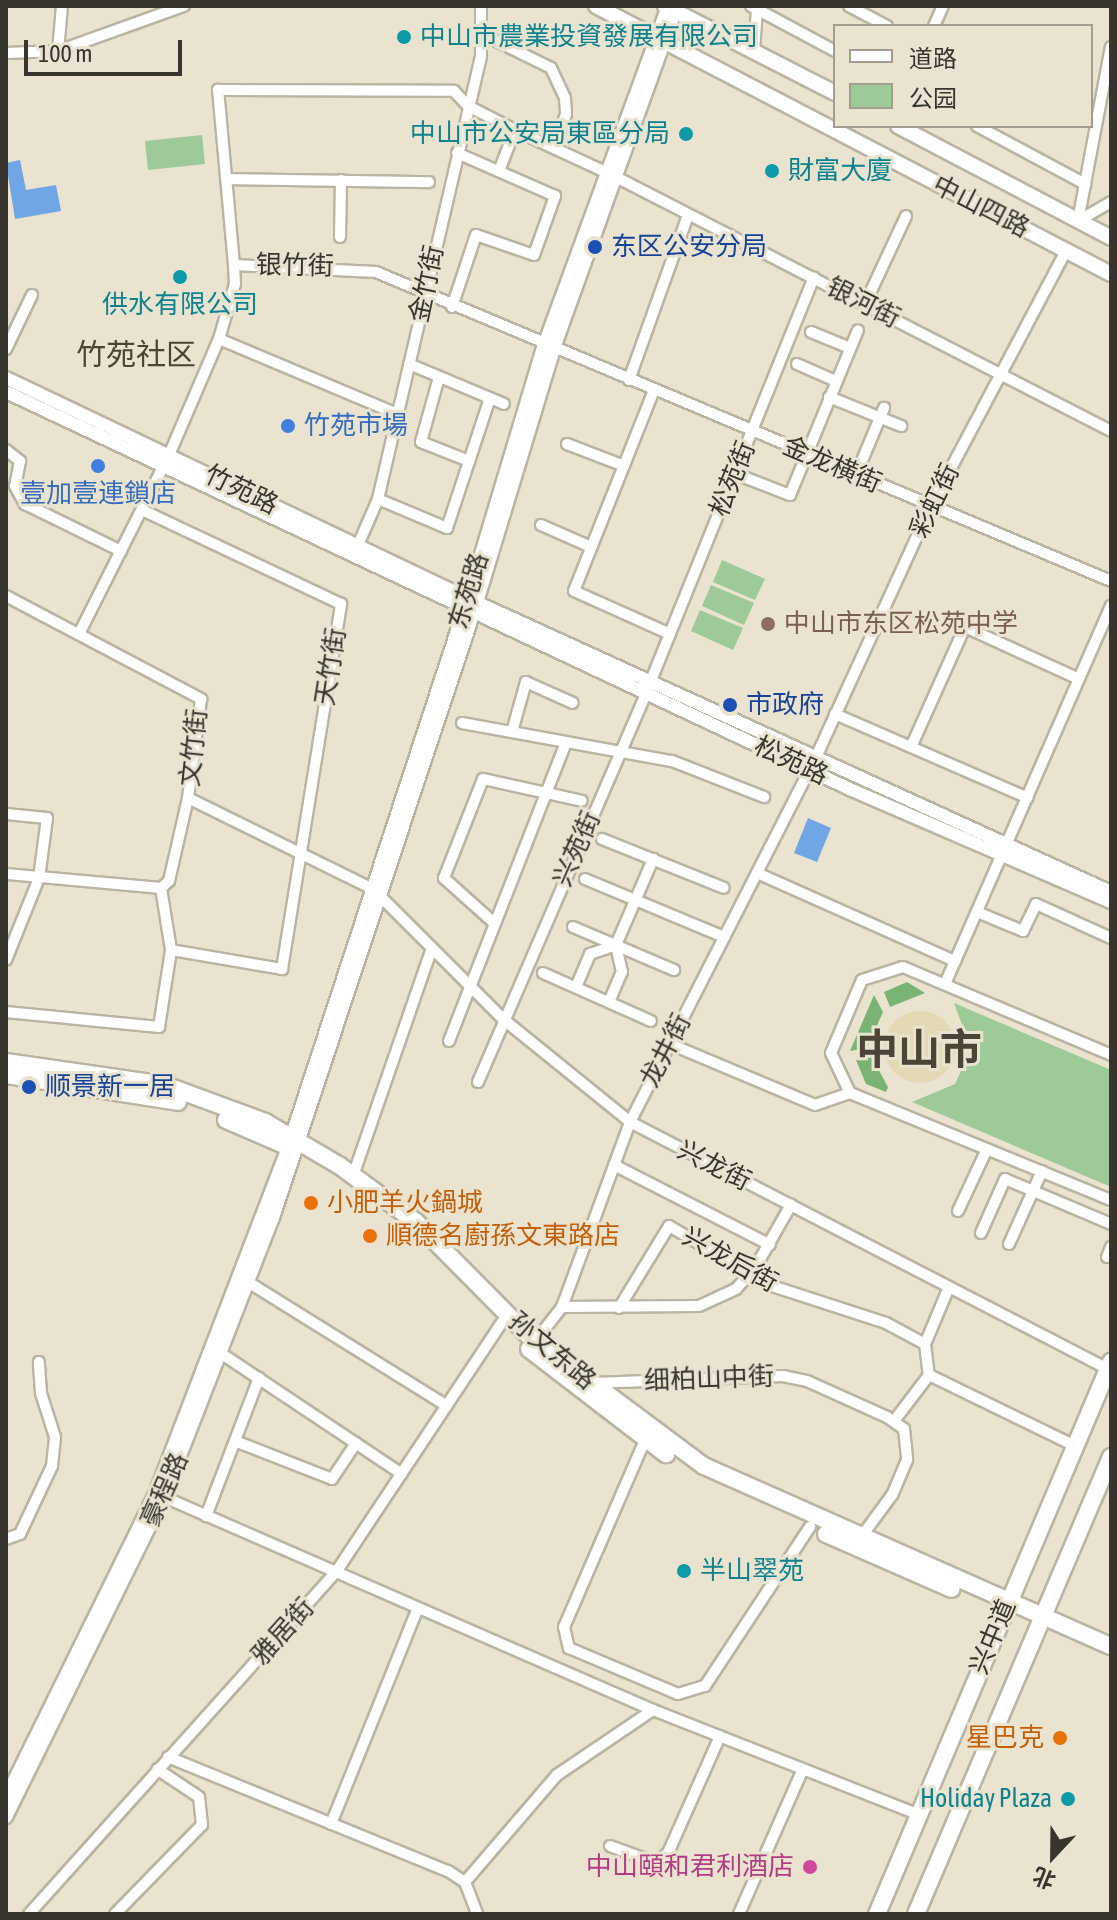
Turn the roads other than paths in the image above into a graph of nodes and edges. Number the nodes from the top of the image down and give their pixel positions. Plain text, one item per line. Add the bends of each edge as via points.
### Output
1 (62, 6) edge
2 (184, 6) edge
3 (481, 6) edge
4 (596, 6) edge
5 (849, 6) edge
6 (671, 7) edge
7 (754, 8) edge
8 (883, 24) edge
9 (480, 33) junction
10 (658, 38) junction
11 (1111, 47) edge
12 (754, 50) junction
13 (833, 50) edge
14 (58, 51) junction
15 (6, 53) edge
16 (833, 92) edge
17 (468, 106) junction
18 (902, 128) edge
19 (981, 128) edge
20 (515, 130) junction
21 (554, 148) junction
22 (457, 153) junction
23 (499, 171) junction
24 (610, 173) junction
25 (227, 179) junction
26 (341, 180) junction
27 (429, 182) dead end
28 (1085, 184) junction
29 (1111, 202) edge
30 (688, 215) junction
31 (906, 216) dead end
32 (1078, 221) junction
33 (340, 237) dead end
34 (1111, 238) edge
35 (1066, 251) junction
36 (234, 265) junction
37 (1111, 274) edge
38 (814, 278) junction
39 (425, 294) junction
40 (32, 295) dead end
41 (865, 304) junction
42 (452, 307) junction
43 (858, 330) dead end
44 (811, 332) dead end
45 (219, 339) junction
46 (549, 347) junction
47 (850, 348) junction
48 (6, 349) edge
49 (409, 364) junction
50 (797, 364) dead end
51 (1001, 373) junction
52 (439, 377) junction
53 (6, 378) edge
54 (629, 380) junction
55 (836, 381) junction
56 (654, 390) junction
57 (6, 392) edge
58 (829, 397) junction
59 (490, 398) junction
60 (504, 404) dead end
61 (882, 413) junction
62 (397, 414) junction
63 (901, 426) dead end
64 (752, 431) junction
65 (1111, 431) edge
66 (567, 444) dead end
67 (6, 450) edge
68 (807, 454) junction
69 (166, 460) junction
70 (469, 461) junction
71 (624, 466) junction
72 (736, 474) junction
73 (856, 475) junction
74 (378, 499) junction
75 (931, 506) junction
76 (142, 510) junction
77 (541, 525) dead end
78 (591, 547) junction
79 (121, 551) junction
80 (355, 552) junction
81 (1111, 581) edge
82 (6, 596) edge
83 (471, 605) junction
84 (1111, 606) edge
85 (80, 632) junction
86 (670, 634) junction
87 (1079, 679) junction
88 (650, 680) junction
89 (646, 693) junction
90 (573, 703) dead end
91 (835, 714) junction
92 (462, 723) dead end
93 (512, 732) junction
94 (566, 742) junction
95 (911, 747) junction
96 (619, 753) junction
97 (816, 757) junction
98 (809, 769) junction
99 (545, 793) junction
100 (764, 797) dead end
101 (188, 798) junction
102 (1028, 798) junction
103 (582, 801) dead end
104 (6, 814) edge
105 (602, 839) dead end
106 (1005, 850) junction
107 (300, 853) junction
108 (653, 859) junction
109 (757, 873) junction
110 (6, 874) edge
111 (39, 878) junction
112 (585, 879) dead end
113 (161, 888) junction
114 (724, 888) dead end
115 (376, 892) junction
116 (1111, 892) edge
117 (636, 899) junction
118 (1111, 902) edge
119 (977, 912) junction
120 (493, 922) junction
121 (573, 927) dead end
122 (724, 937) junction
123 (1111, 938) edge
124 (616, 945) junction
125 (432, 948) junction
126 (171, 950) junction
127 (6, 960) edge
128 (955, 961) junction
129 (674, 970) dead end
130 (543, 973) dead end
131 (945, 984) junction
132 (470, 986) junction
133 (576, 987) junction
134 (609, 1002) junction
135 (6, 1012) edge
136 (503, 1019) junction
137 (651, 1021) dead end
138 (449, 1041) dead end
139 (670, 1044) junction
140 (1111, 1055) edge
141 (6, 1062) edge
142 (6, 1075) edge
143 (478, 1082) dead end
144 (850, 1093) junction
145 (630, 1122) junction
146 (294, 1145) junction
147 (987, 1149) junction
148 (614, 1165) junction
149 (1042, 1171) junction
150 (353, 1176) junction
151 (1034, 1191) junction
152 (1111, 1200) edge
153 (791, 1205) junction
154 (958, 1211) dead end
155 (1111, 1224) edge
156 (981, 1233) dead end
157 (1009, 1244) dead end
158 (770, 1245) junction
159 (750, 1274) junction
160 (248, 1282) junction
161 (949, 1287) junction
162 (562, 1307) junction
163 (619, 1308) junction
164 (502, 1322) junction
165 (925, 1344) junction
166 (533, 1345) junction
167 (222, 1354) junction
168 (39, 1362) dead end
169 (1110, 1365) edge
170 (929, 1375) junction
171 (259, 1378) junction
172 (590, 1383) junction
173 (572, 1385) junction
174 (447, 1406) junction
175 (894, 1421) junction
176 (645, 1440) junction
177 (235, 1441) junction
178 (356, 1443) junction
179 (1075, 1446) junction
180 (1111, 1457) edge
181 (402, 1474) junction
182 (164, 1497) junction
183 (206, 1516) junction
184 (810, 1527) junction
185 (861, 1537) junction
186 (6, 1539) edge
187 (336, 1572) junction
188 (1005, 1606) junction
189 (418, 1608) junction
190 (1042, 1623) junction
191 (1111, 1646) edge
192 (1111, 1655) edge
193 (653, 1710) junction
194 (720, 1736) junction
195 (168, 1757) junction
196 (157, 1769) junction
197 (803, 1769) junction
198 (6, 1797) edge
199 (919, 1815) junction
200 (6, 1817) edge
201 (331, 1824) junction
202 (610, 1846) dead end
203 (465, 1882) junction
204 (29, 1914) edge
205 (115, 1914) edge
206 (477, 1914) edge
207 (739, 1914) edge
208 (877, 1914) edge
209 (916, 1914) edge

1 - 14 street
2 - 14 street
3 - 9 street, 金竹街
4 - 10 main road, 中山四路
5 - 8 street
6 - 10 street, 东苑路
6 - 12 main road
7 - 12 street
7 - 13 street
9 - 17 street, 金竹街 via 481,56
9 - 21 street via 551,68 565,98 566,114
10 - 24 street, 东苑路
10 - 35 main road, 中山四路
11 - 28 street
12 - 16 main road
14 - 15 street
17 - 20 street, 银河街
17 - 22 street, 金竹街
17 - 25 street, 银河街 via 454,91 218,90
18 - 32 main road, 中山四路
19 - 28 street
20 - 21 street, 银河街
20 - 23 street
21 - 24 street, 银河街
22 - 23 street
22 - 39 street, 金竹街
23 - 42 street via 555,196 534,255 476,235
24 - 30 street, 银河街
24 - 46 street, 东苑路
25 - 26 street
25 - 36 street
26 - 27 street
26 - 33 street
28 - 32 street
29 - 32 street
30 - 38 street, 银河街
30 - 54 street
31 - 41 street
32 - 34 main road, 中山四路
35 - 37 main road, 中山四路
35 - 51 street, 彩虹街
36 - 39 street, 银竹街 via 355,268
36 - 45 street, 银竹街 via 235,284
38 - 41 street, 银河街
38 - 64 street, 松苑街
39 - 42 street, 银竹街
39 - 49 street, 金竹街
40 - 48 street
41 - 51 street, 银河街
42 - 46 street, 银竹街
43 - 47 street
44 - 47 street
45 - 62 street
45 - 69 street, 银竹街
46 - 54 street, 金龙横街
46 - 83 street, 东苑路
47 - 55 street
49 - 52 street
49 - 62 street, 金竹街
50 - 55 street
51 - 65 street, 银河街
51 - 75 street, 彩虹街
52 - 59 street
52 - 70 street via 421,442
53 - 69 street, 竹苑路
54 - 56 street, 金龙横街
55 - 58 street
56 - 64 street, 金龙横街
56 - 71 street
57 - 69 street, 竹苑路
58 - 61 street
58 - 68 street
59 - 60 street
59 - 70 street
61 - 63 street
61 - 73 street
62 - 74 street, 金竹街
64 - 68 street, 金龙横街
64 - 72 street, 松苑街
66 - 71 street
67 - 79 street via 20,461 15,486 25,504
68 - 72 street via 790,495
68 - 73 street, 金龙横街
69 - 76 street, 银竹街
69 - 80 street, 竹苑路
70 - 74 street via 444,530
71 - 78 street
72 - 86 street, 松苑街
73 - 75 street, 金龙横街
74 - 80 street, 金竹街
75 - 81 street, 金龙横街
75 - 91 street, 彩虹街
76 - 79 street, 银竹街
76 - 107 street, 天竹街 via 341,604
77 - 78 street
78 - 86 street via 574,591
79 - 85 street, 银竹街
80 - 83 street, 竹苑路
82 - 85 street, 文竹街
83 - 88 street, 松苑路
83 - 89 street, 松苑路
83 - 115 street, 东苑路
84 - 87 street
85 - 101 street, 文竹街 via 201,699
86 - 88 street, 松苑街
87 - 95 street via 965,627
87 - 102 street
88 - 89 street, 兴苑街
88 - 97 street, 松苑路
89 - 96 street, 兴苑街
89 - 98 street, 松苑路
90 - 93 street via 526,682
91 - 95 street
91 - 97 street, 彩虹街
92 - 93 street
93 - 94 street
94 - 96 street
94 - 99 street
95 - 102 street
96 - 100 street via 672,761
96 - 136 street, 兴苑街
97 - 98 street, 龙井街
97 - 106 street, 松苑路
98 - 106 street, 松苑路
98 - 109 street, 龙井街
99 - 103 street
99 - 120 street
99 - 120 street via 483,779 444,878
101 - 107 street
101 - 113 street, 文竹街 via 176,863
102 - 106 street
104 - 111 street via 47,818
105 - 108 street
106 - 116 street, 松苑路
106 - 118 street, 松苑路
106 - 119 street
107 - 115 street
107 - 126 street, 天竹街 via 282,969
108 - 114 street
108 - 117 street
109 - 122 street, 龙井街
109 - 128 street
110 - 111 street
111 - 113 street
111 - 127 street
112 - 117 street
113 - 126 street
115 - 125 street, 兴龙街
115 - 146 street, 东苑路
117 - 122 street
117 - 124 street
119 - 123 street via 1023,931 1036,904
119 - 128 street
120 - 132 street
121 - 124 street
122 - 139 street, 龙井街
124 - 129 street
124 - 133 street via 590,954
124 - 134 street via 622,972
125 - 132 street, 兴龙街
125 - 150 street
126 - 135 street via 159,1027
128 - 131 street
130 - 133 street
131 - 140 street
131 - 144 street via 903,967 862,980 831,1053
132 - 136 street, 兴龙街
132 - 138 street
133 - 134 street
134 - 137 street
136 - 143 street, 兴苑街
136 - 145 street, 兴龙街
139 - 144 street via 815,1105
139 - 145 street, 龙井街
141 - 146 main road, 孙文东路 via 165,1085 265,1122
142 - 146 main road, 孙文东路 via 162,1095
144 - 147 street
145 - 148 street, 龙井街
145 - 153 street, 兴龙街
146 - 150 main road, 孙文东路
146 - 160 street, 豪程路
146 - 164 main road, 孙文东路 via 409,1230
146 - 198 street, 豪程路 via 155,1494
147 - 149 street
147 - 154 street
148 - 158 street
148 - 162 street, 龙井街
149 - 151 street
149 - 152 street
150 - 166 main road, 孙文东路 via 416,1222
151 - 155 street
151 - 156 street via 1005,1179
151 - 157 street
153 - 158 street
153 - 161 street, 兴龙街
158 - 159 street
159 - 163 street via 736,1289 699,1306
159 - 163 street, 兴龙后街 via 669,1226
159 - 165 street, 兴龙后街 via 886,1323
160 - 167 street, 豪程路
160 - 174 street
161 - 165 street
161 - 169 street, 兴龙街
162 - 163 street
162 - 166 street, 龙井街
164 - 166 main road, 孙文东路
164 - 174 street, 雅居街
165 - 170 street
166 - 172 main road, 孙文东路
166 - 173 main road, 孙文东路
167 - 171 street
167 - 182 street, 豪程路
168 - 186 street via 41,1393 55,1437 52,1466 20,1534
169 - 179 main road, 兴中道
170 - 175 street
170 - 179 street
171 - 177 street
171 - 178 street
172 - 173 street, 细柏山中街
172 - 175 street, 细柏山中街 via 783,1376 807,1381
172 - 185 main road, 孙文东路 via 704,1466
173 - 176 main road, 孙文东路
174 - 181 street, 雅居街
175 - 185 street via 904,1429 907,1460 892,1495
176 - 184 main road, 孙文东路 via 699,1475
176 - 184 street via 564,1627 569,1648 678,1694 705,1686
177 - 178 street via 332,1479
177 - 183 street
178 - 181 street
179 - 188 main road, 兴中道
180 - 190 main road, 兴中道
181 - 187 street, 雅居街
182 - 183 street
182 - 200 street, 豪程路
183 - 187 street
184 - 188 main road, 孙文东路
185 - 188 main road, 孙文东路
187 - 189 street
187 - 195 street, 雅居街
188 - 190 main road, 孙文东路
188 - 199 main road, 兴中道
189 - 193 street
189 - 201 street
190 - 191 main road, 孙文东路
190 - 192 main road, 孙文东路
190 - 209 main road, 兴中道
193 - 194 street
193 - 203 street via 557,1775
194 - 197 street
194 - 202 street via 668,1853 656,1863
195 - 196 street, 雅居街
195 - 201 street
196 - 204 street, 雅居街
196 - 205 street via 199,1797 202,1825
197 - 199 street
197 - 207 street
199 - 208 main road, 兴中道
201 - 203 street
203 - 206 street

